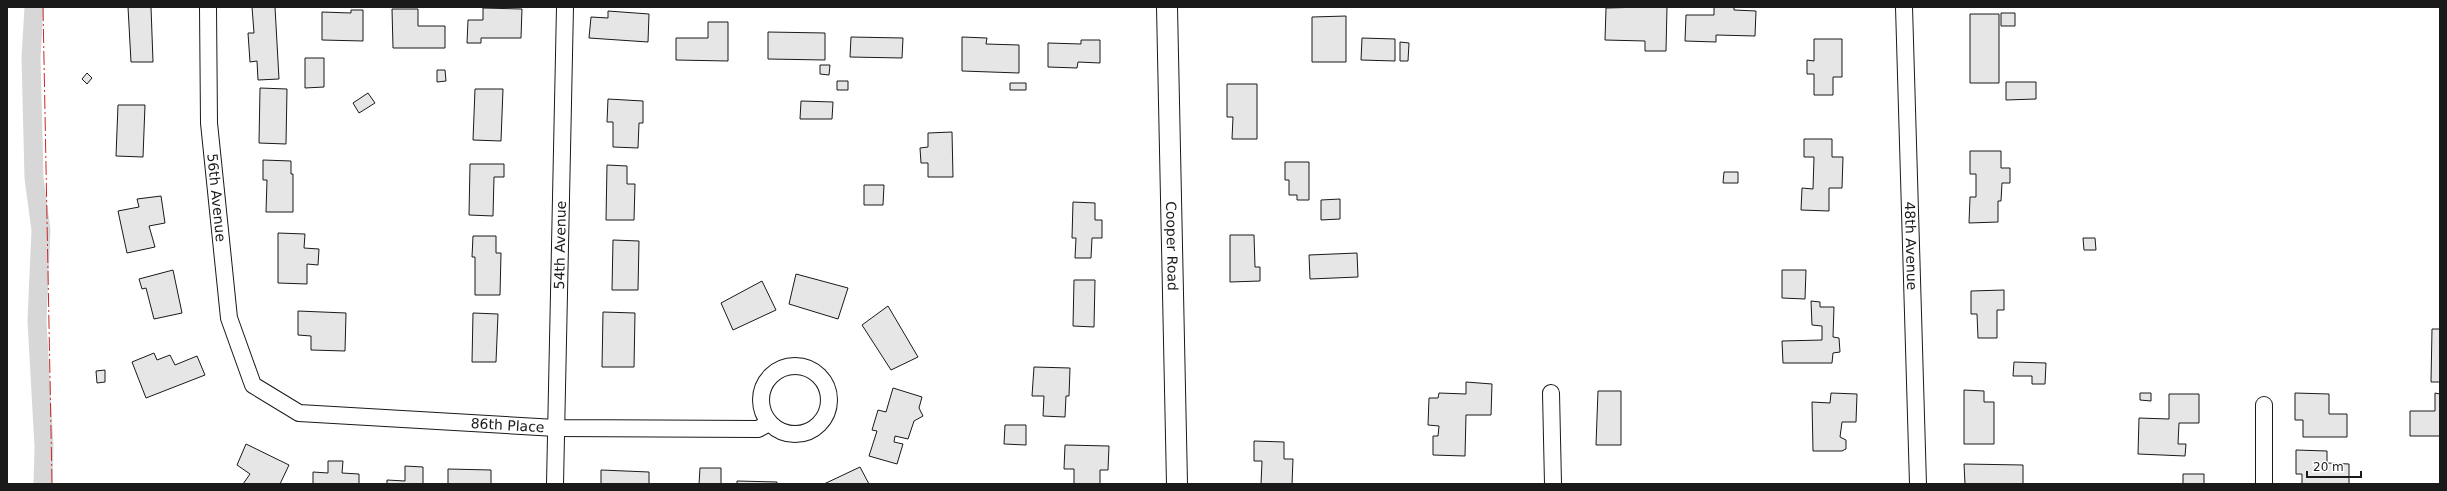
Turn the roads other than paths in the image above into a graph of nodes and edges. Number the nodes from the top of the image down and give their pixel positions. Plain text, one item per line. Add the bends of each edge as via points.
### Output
1 (208, 7) edge
2 (565, 7) edge
3 (1168, 7) edge
4 (1904, 7) edge
5 (253, 384) joint
6 (1550, 394) dead end
7 (2264, 404) dead end
8 (769, 423) junction
9 (556, 428) junction
10 (555, 484) edge
11 (1177, 484) edge
12 (1553, 484) edge
13 (1918, 484) edge
14 (2264, 484) edge

1 - 5 street, 56th Avenue via 209,123 229,318
2 - 9 street, 54th Avenue
3 - 11 street, Cooper Road
4 - 13 street, 48th Avenue
5 - 9 street, 86th Place via 299,413
6 - 12 street
7 - 14 street
8 - 8 street via 763,413 761,391 774,372 784,367 806,367 824,381 829,403 826,414 811,430 789,434
8 - 9 street, 86th Place via 758,429
9 - 10 street, 54th Avenue

